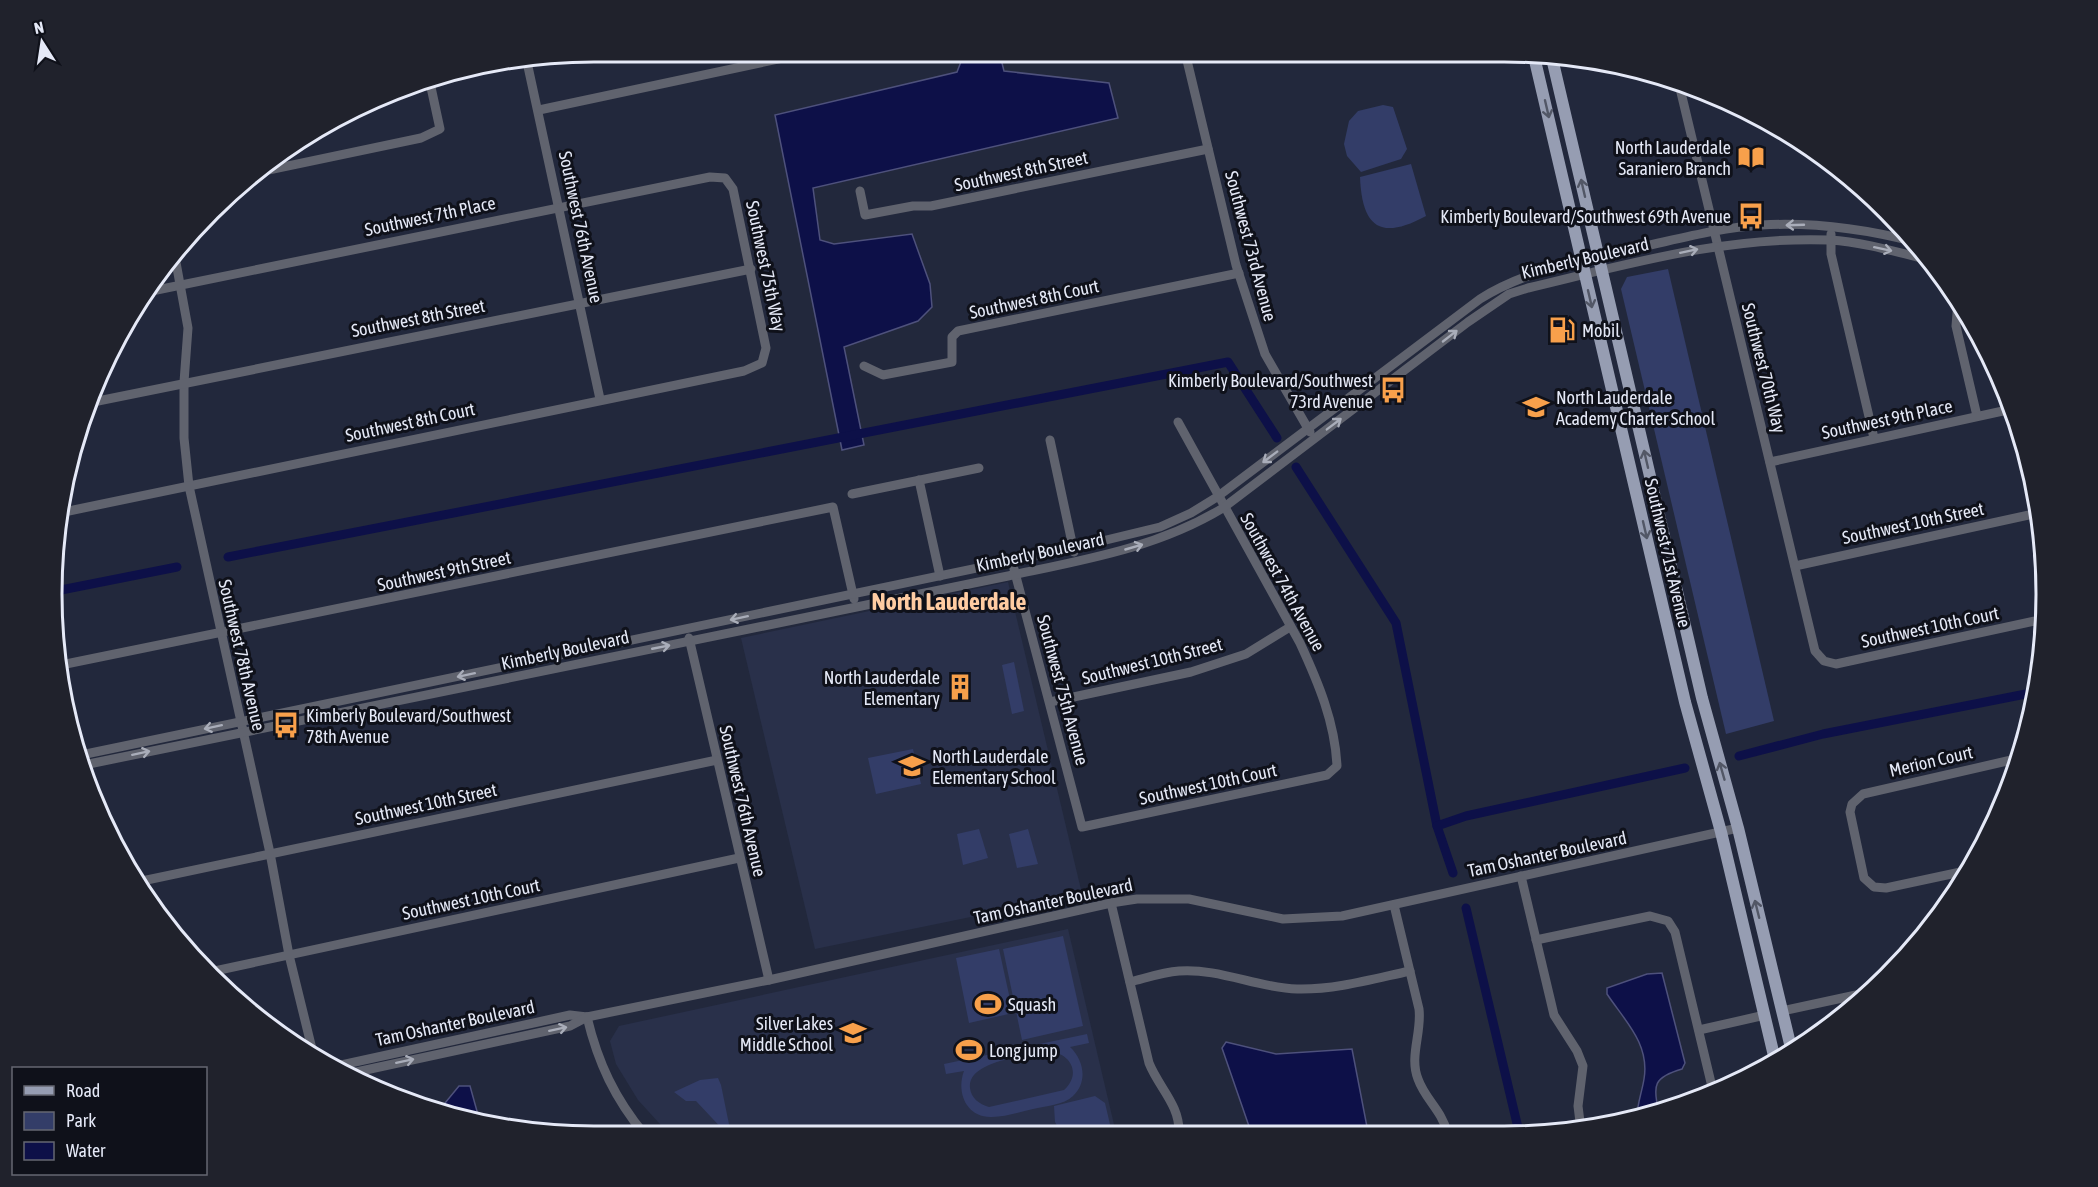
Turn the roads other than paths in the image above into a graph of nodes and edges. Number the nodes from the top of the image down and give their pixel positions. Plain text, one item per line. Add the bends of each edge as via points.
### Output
1 (764, 62) edge
2 (1187, 62) edge
3 (1536, 63) edge
4 (1553, 64) edge
5 (529, 66) edge
6 (431, 87) edge
7 (1681, 92) edge
8 (539, 110) junction
9 (1208, 148) junction
10 (273, 169) edge
11 (725, 178) joint
12 (860, 191) dead end
13 (561, 207) junction
14 (1831, 226) junction
15 (1715, 231) junction
16 (1901, 239) edge
17 (1832, 240) junction
18 (1718, 245) junction
19 (1598, 257) junction
20 (1916, 258) edge
21 (1581, 261) junction
22 (176, 264) edge
23 (751, 269) junction
24 (1602, 270) junction
25 (1239, 273) junction
26 (1584, 274) junction
27 (180, 284) junction
28 (157, 289) edge
29 (581, 303) junction
30 (1957, 314) edge
31 (762, 363) joint
32 (864, 366) dead end
33 (184, 382) junction
34 (600, 399) junction
35 (98, 401) edge
36 (2004, 411) edge
37 (1977, 416) junction
38 (1178, 422) dead end
39 (1308, 429) junction
40 (1315, 438) junction
41 (1874, 438) junction
42 (1050, 440) dead end
43 (1770, 462) junction
44 (979, 468) dead end
45 (918, 480) junction
46 (189, 486) junction
47 (852, 494) dead end
48 (1217, 497) junction
49 (1223, 508) junction
50 (68, 511) edge
51 (2030, 515) edge
52 (1073, 548) junction
53 (1012, 561) junction
54 (1077, 561) junction
55 (1794, 566) junction
56 (1016, 575) junction
57 (940, 576) junction
58 (853, 594) junction
59 (812, 603) junction
60 (856, 607) junction
61 (2035, 621) edge
62 (1290, 627) junction
63 (752, 628) junction
64 (687, 629) junction
65 (221, 634) junction
66 (690, 641) junction
67 (1824, 661) joint
68 (66, 664) edge
69 (371, 694) junction
70 (1050, 702) junction
71 (374, 705) junction
72 (240, 721) junction
73 (243, 732) junction
74 (87, 754) edge
75 (717, 760) junction
76 (2009, 760) edge
77 (90, 764) edge
78 (1337, 766) joint
79 (1082, 827) joint
80 (1738, 828) junction
81 (1721, 832) junction
82 (270, 853) junction
83 (739, 858) junction
84 (1957, 873) edge
85 (1521, 876) junction
86 (145, 879) edge
87 (1111, 903) junction
88 (1394, 905) junction
89 (1536, 940) junction
90 (289, 955) junction
91 (217, 970) edge
92 (1410, 971) junction
93 (1756, 978) junction
94 (769, 980) junction
95 (1130, 982) junction
96 (1851, 996) edge
97 (1782, 1011) junction
98 (1765, 1015) junction
99 (587, 1017) junction
100 (1699, 1030) junction
101 (1788, 1039) junction
102 (1789, 1043) edge
103 (311, 1044) edge
104 (1773, 1052) edge
105 (345, 1064) edge
106 (359, 1071) edge
107 (1711, 1084) edge
108 (1580, 1120) edge
109 (637, 1126) edge
110 (1178, 1126) edge
111 (1445, 1126) edge

1 - 8 street
2 - 9 street, Southwest 73rd Avenue
3 -> 21 main road, Southwest 71st Avenue
19 -> 4 main road, Southwest 71st Avenue
5 - 8 street, Southwest 76th Avenue
6 - 10 street via 440,129 421,138
7 - 15 street, Southwest 70th Way
8 - 13 street, Southwest 76th Avenue
9 - 12 street, Southwest 8th Street via 932,206 865,215
9 - 25 street, Southwest 73rd Avenue
11 - 13 street, Southwest 7th Place via 710,177
11 - 23 street, Southwest 75th Way via 733,189
13 - 27 street, Southwest 7th Place
13 - 29 street, Southwest 76th Avenue
14 -> 15 street, Kimberly Boulevard via 1761,225
14 - 16 street, Kimberly Boulevard
14 - 17 street
15 - 18 street, Southwest 70th Way
15 - 19 street, Kimberly Boulevard
17 - 18 street, Kimberly Boulevard
17 -> 20 street, Kimberly Boulevard
17 - 41 street via 1831,254
24 -> 18 street, Kimberly Boulevard
18 - 43 street, Southwest 70th Way
19 - 21 street, Kimberly Boulevard
19 - 24 main road, Southwest 71st Avenue
21 - 26 main road, Southwest 71st Avenue
21 - 39 street, Kimberly Boulevard via 1502,285
22 - 27 street, Southwest 78th Avenue
23 - 29 street, Southwest 8th Street
23 - 31 street, Southwest 75th Way via 766,348
24 - 26 street, Kimberly Boulevard
80 -> 24 main road, Southwest 71st Avenue via 1702,698
25 - 32 street, Southwest 8th Court via 957,331 952,337 952,362 883,375
25 - 39 street, Southwest 73rd Avenue via 1265,354
40 -> 26 street, Kimberly Boulevard via 1509,294
26 -> 81 main road, Southwest 71st Avenue via 1685,702
27 - 28 street, Southwest 7th Place
27 - 33 street, Southwest 78th Avenue via 188,328
29 - 33 street, Southwest 8th Street
29 - 34 street, Southwest 76th Avenue
30 - 37 street via 1956,326
31 - 34 street, Southwest 8th Court via 744,371
33 - 35 street, Southwest 8th Street
33 - 46 street, Southwest 78th Avenue
34 - 46 street, Southwest 8th Court
36 - 37 street, Southwest 9th Place
37 - 41 street, Southwest 9th Place
38 - 48 street, Southwest 74th Avenue
39 - 40 street, Southwest 73rd Avenue
39 -> 48 street, Kimberly Boulevard
40 - 49 street, Kimberly Boulevard
41 - 43 street, Southwest 9th Place
42 - 52 street
43 - 55 street, Southwest 70th Way
44 - 45 street
45 - 47 street
45 - 57 street
46 - 50 street, Southwest 8th Court
46 - 65 street, Southwest 78th Avenue
48 - 49 street, Southwest 74th Avenue
48 - 52 street, Kimberly Boulevard via 1160,527
54 -> 49 street, Kimberly Boulevard via 1158,541
49 - 62 street, Southwest 74th Avenue
51 - 55 street, Southwest 10th Street
52 - 53 street, Kimberly Boulevard
52 - 54 street
53 - 56 street, Southwest 75th Avenue
53 - 57 street, Kimberly Boulevard
54 - 56 street, Kimberly Boulevard
55 - 67 street, Southwest 70th Way via 1815,651
56 - 60 street, Kimberly Boulevard
56 - 70 street, Southwest 75th Avenue
57 - 58 street, Kimberly Boulevard
58 - 59 street, Kimberly Boulevard
58 - 60 street
58 - 65 street, Southwest 9th Street via 833,507
59 - 63 street via 803,609 762,618
59 -> 64 street, Kimberly Boulevard
60 - 63 street, Kimberly Boulevard
61 - 67 street, Southwest 10th Court via 1836,664
62 - 70 street, Southwest 10th Street via 1246,654 1191,672
62 - 78 street, Southwest 74th Avenue via 1319,686 1335,740
63 - 66 street, Kimberly Boulevard
64 - 66 street, Southwest 76th Avenue
64 -> 69 street, Kimberly Boulevard
65 - 68 street, Southwest 9th Street
65 - 72 street, Southwest 78th Avenue
71 -> 66 street, Kimberly Boulevard
66 - 75 street, Southwest 76th Avenue
69 - 71 street
69 - 72 street, Kimberly Boulevard
70 - 79 street, Southwest 75th Avenue
71 - 73 street, Kimberly Boulevard
72 - 73 street, Southwest 78th Avenue
72 -> 74 street, Kimberly Boulevard
77 -> 73 street, Kimberly Boulevard
73 - 82 street, Southwest 78th Avenue
75 - 82 street, Southwest 10th Street
75 - 83 street, Southwest 76th Avenue
76 - 84 street, Merion Court via 1863,794 1852,804 1850,812 1864,878 1874,887 1886,888
78 - 79 street, Southwest 10th Court via 1327,775
80 - 81 street, Tam Oshanter Boulevard
97 -> 80 main road, Southwest 71st Avenue
81 - 85 street, Tam Oshanter Boulevard
81 - 93 main road, Southwest 71st Avenue
82 - 86 street, Southwest 10th Street
82 - 90 street, Southwest 78th Avenue
83 - 90 street, Southwest 10th Court
83 - 94 street, Southwest 76th Avenue
85 - 88 street, Tam Oshanter Boulevard
85 - 89 street
87 - 88 street, Tam Oshanter Boulevard via 1189,898 1283,919 1314,919
87 - 94 street, Tam Oshanter Boulevard
87 - 95 street
88 - 92 street
89 - 100 street via 1650,916 1668,921 1675,932
89 - 108 street via 1554,1015 1583,1066
90 - 91 street, Southwest 10th Court
90 - 103 street, Southwest 78th Avenue
92 - 95 street via 1352,984 1298,989 1178,970
92 - 111 street via 1421,1025 1414,1061 1417,1077
93 - 97 main road via 1764,995
93 - 98 main road, Southwest 71st Avenue
94 - 99 street, Tam Oshanter Boulevard
95 - 110 street via 1149,1063 1175,1107
96 - 97 street
97 - 101 main road, Southwest 71st Avenue
98 - 100 street
98 - 101 main road via 1773,1019
98 - 104 main road, Southwest 71st Avenue
99 - 105 street, Tam Oshanter Boulevard via 570,1015
106 -> 99 street, Tam Oshanter Boulevard via 570,1026
99 - 109 street via 604,1074
100 - 107 street
101 - 102 main road, Southwest 71st Avenue

